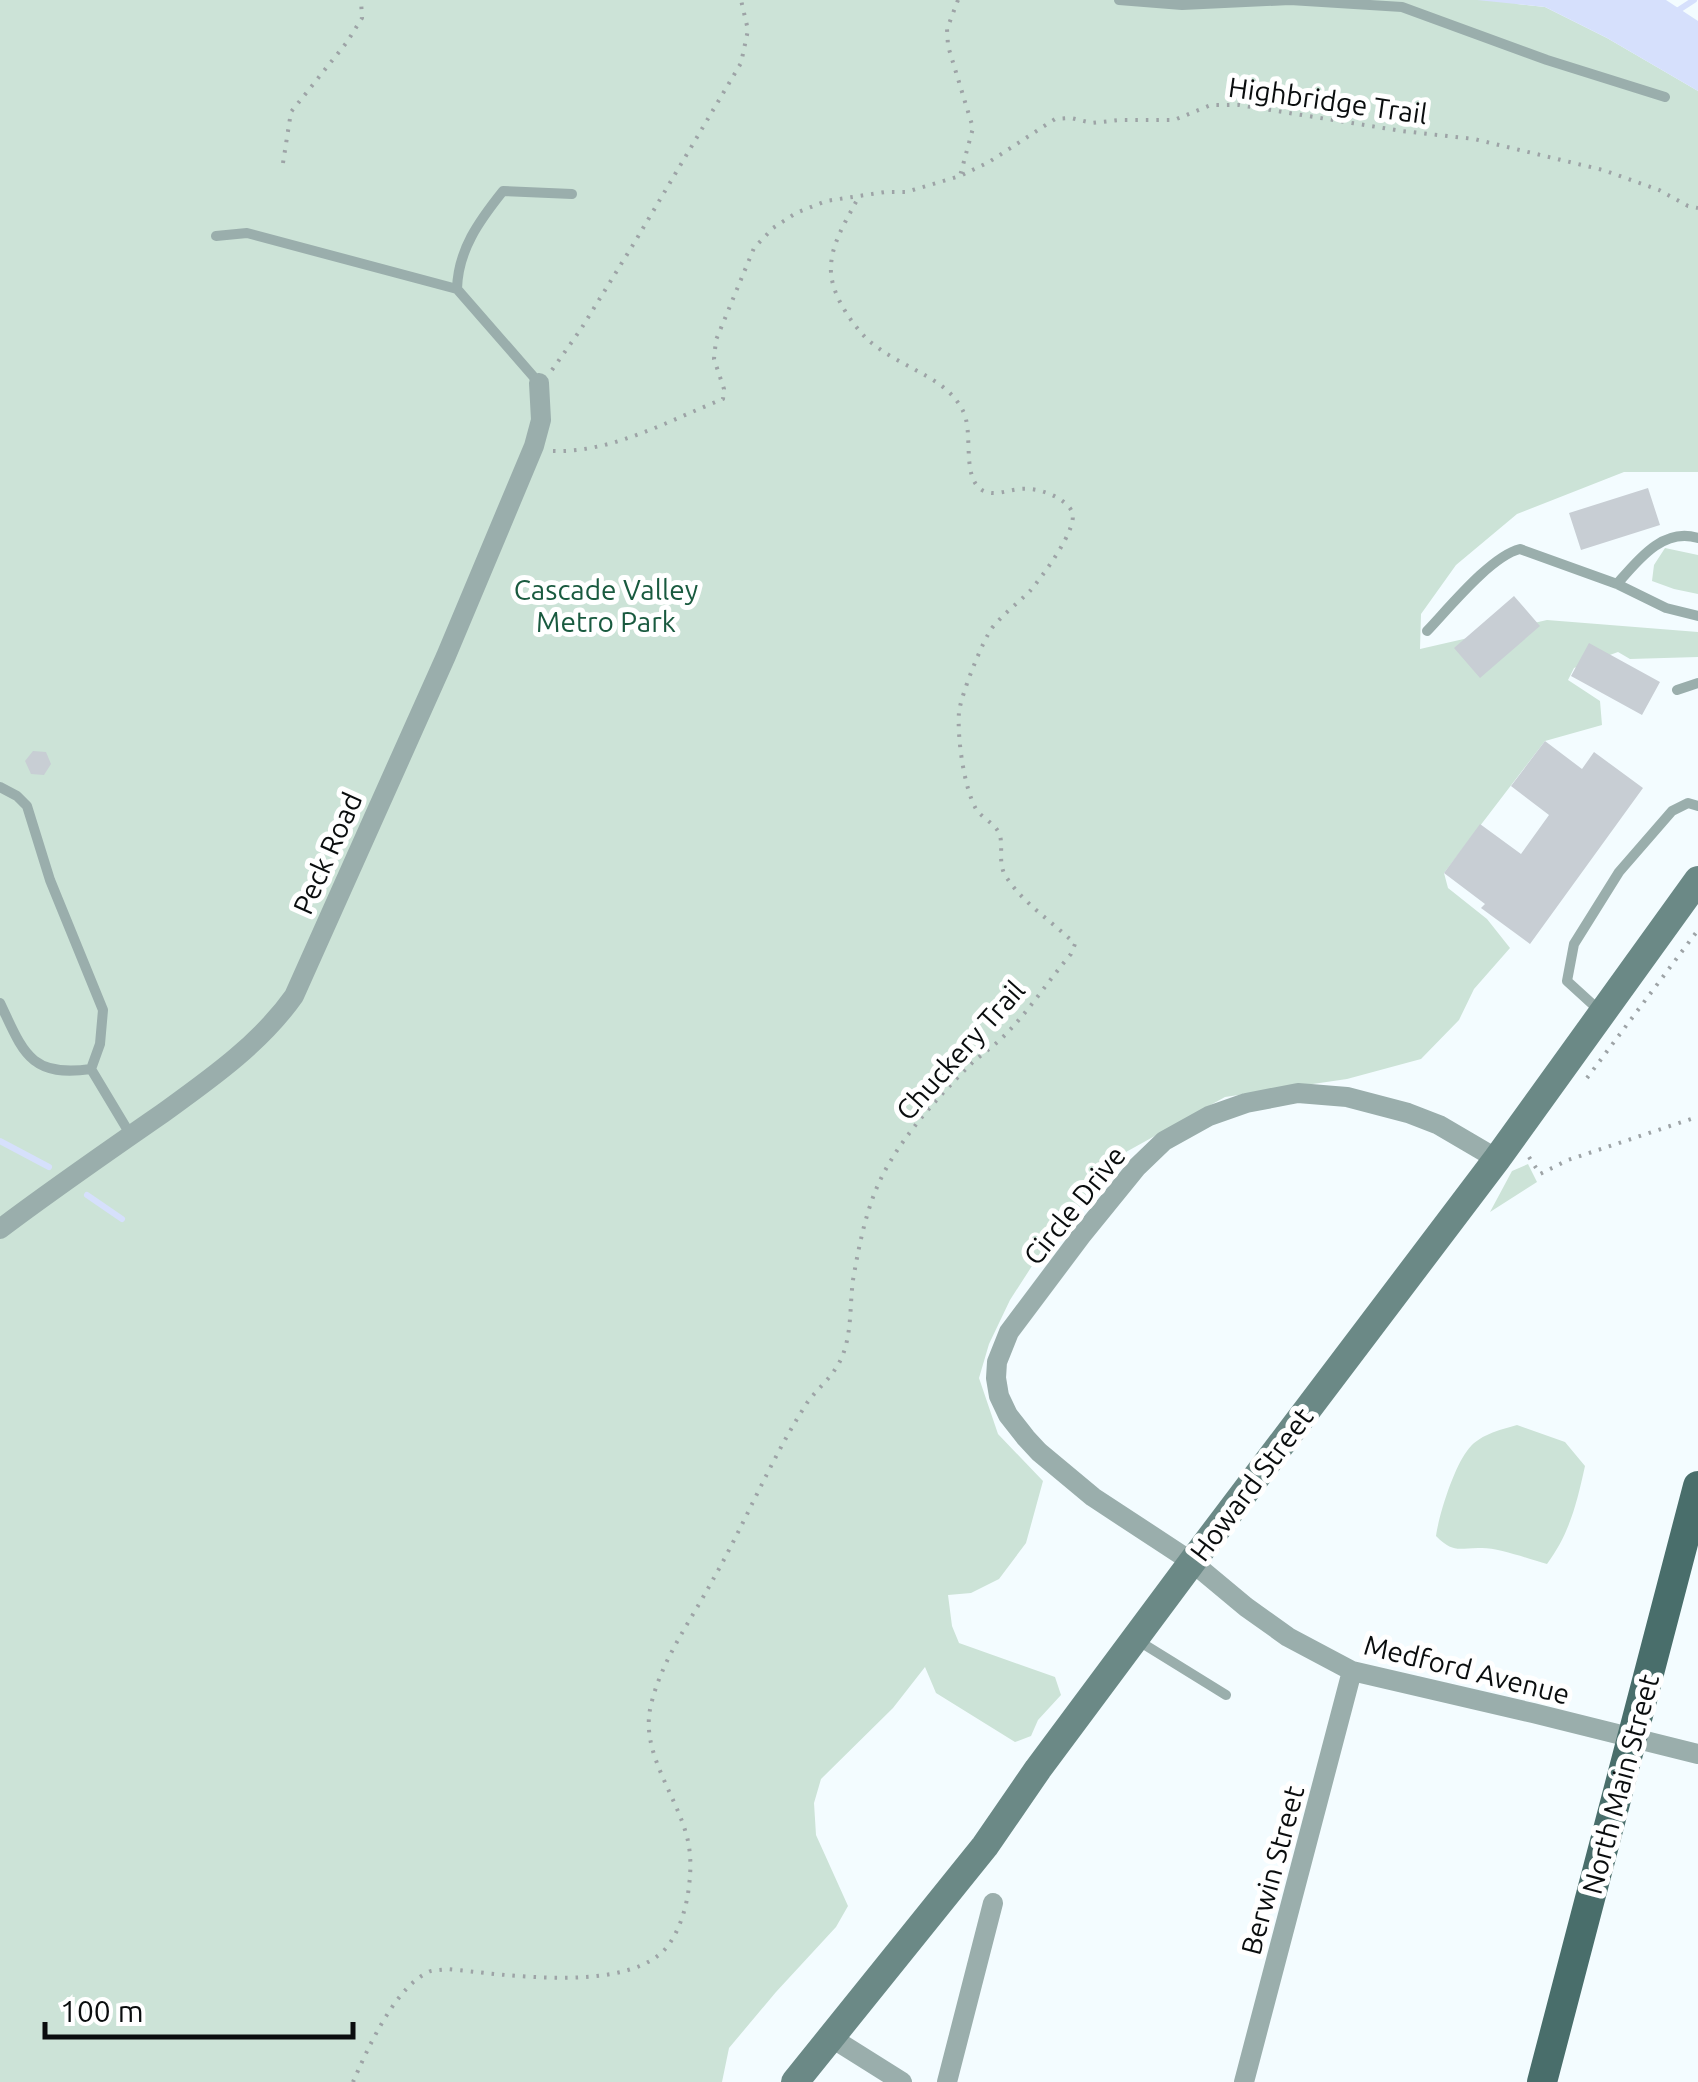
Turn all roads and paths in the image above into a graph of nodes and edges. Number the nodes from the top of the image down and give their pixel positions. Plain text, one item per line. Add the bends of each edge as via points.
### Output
1 (361, 0) edge
2 (741, 0) edge
3 (958, 0) edge
4 (1119, 0) edge
5 (1665, 97) dead end
6 (283, 162) dead end
7 (960, 176) junction
8 (572, 194) dead end
9 (859, 196) junction
10 (1698, 208) edge
11 (216, 236) dead end
12 (457, 288) junction
13 (539, 383) junction
14 (534, 446) junction
15 (1698, 538) edge
16 (1617, 584) junction
17 (1698, 616) edge
18 (1427, 631) dead end
19 (1698, 683) edge
20 (1677, 690) dead end
21 (0, 787) edge
22 (1698, 806) edge
23 (1698, 880) edge
24 (1698, 930) edge
25 (0, 1003) edge
26 (1602, 1013) junction
27 (91, 1069) junction
28 (1581, 1086) dead end
29 (1691, 1119) dead end
30 (131, 1135) junction
31 (1528, 1156) dead end
32 (1497, 1159) junction
33 (0, 1228) edge
34 (1698, 1486) edge
35 (1192, 1562) junction
36 (1136, 1639) junction
37 (1352, 1672) junction
38 (1226, 1695) dead end
39 (1632, 1737) junction
40 (1698, 1754) edge
41 (993, 1903) dead end
42 (832, 2038) junction
43 (353, 2082) edge
44 (795, 2082) edge
45 (902, 2082) edge
46 (948, 2082) edge
47 (1244, 2082) edge
48 (1542, 2082) edge

1 - 6 path via 362,18 347,42 291,112
2 - 13 path via 748,30 741,63 581,329
3 - 7 path via 948,46 973,128
4 - 5 lane via 1402,7
7 - 9 path, Highbridge Trail via 906,192
7 - 10 path, Highbridge Trail via 1055,119 1174,120 1211,105 1239,105 1491,143 1603,170
8 - 12 lane via 503,191 465,247
9 - 14 path via 796,213 754,248 716,340 723,399 596,448 555,452
9 - 43 path, Chuckery Trail via 830,266 848,315 866,338 950,392 964,412 973,479 982,490 1039,490 1073,513 1055,557 992,628 959,711 966,778 977,810 998,830 1002,871 1075,944 1004,1036 911,1132 875,1191 853,1282 846,1350 771,1466 651,1703 654,1754 692,1865 671,1942 655,1960 604,1976 430,1972 391,2009
11 - 12 lane via 247,233
12 - 13 lane
13 - 14 street, Peck Road
14 - 30 street, Peck Road via 294,996 246,1050
15 - 16 lane via 1684,534 1647,548
16 - 17 lane
16 - 18 lane via 1520,549 1495,562
19 - 20 lane
21 - 27 lane via 26,806 103,1010
22 - 26 lane via 1672,810 1618,872 1574,944 1567,981
23 - 26 main road, Howard Street
24 - 28 path
25 - 27 lane via 36,1064
26 - 32 main road, Howard Street
27 - 30 lane
29 - 31 path via 1540,1174
30 - 33 street, Peck Road
32 - 35 main road, Howard Street
32 - 35 street, Circle Drive via 1408,1112 1346,1097 1264,1098 1209,1116 1164,1142 1081,1236 1009,1332 996,1362 999,1396 1039,1452 1093,1497
34 - 39 main road, North Main Street
35 - 36 main road, Howard Street
35 - 37 street, Medford Avenue via 1288,1637
36 - 38 lane
36 - 42 main road, Howard Street via 985,1846
37 - 39 street, Medford Avenue
37 - 47 street, Berwin Street
39 - 40 street, Medford Avenue
39 - 48 main road, North Main Street
41 - 46 street
42 - 44 main road, Howard Street
42 - 45 street

